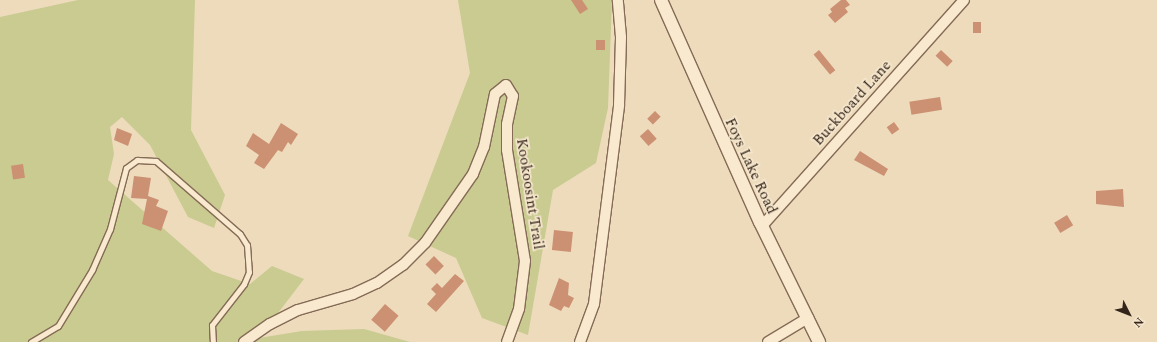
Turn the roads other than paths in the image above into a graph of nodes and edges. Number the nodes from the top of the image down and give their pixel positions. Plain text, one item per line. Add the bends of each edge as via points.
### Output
1 (618, 0) edge
2 (661, 0) edge
3 (964, 0) edge
4 (762, 226) junction
5 (808, 318) junction
6 (31, 342) edge
7 (213, 342) edge
8 (244, 342) edge
9 (507, 342) edge
10 (580, 342) edge
11 (768, 342) edge
12 (819, 342) edge

1 - 10 street via 621,37 619,105 594,304
2 - 4 street, Foys Lake Road
3 - 4 street, Buckboard Lane
4 - 5 street, Foys Lake Road
5 - 11 street
5 - 12 street, Foys Lake Road
6 - 7 lane via 58,326 92,270 107,236 126,168 137,160 144,160 156,161 162,165 240,234 247,245 249,272 244,284 212,325
8 - 9 street, Kookoosint Trail via 270,324 298,310 369,288 409,260 441,223 473,174 484,147 495,94 506,85 513,96 507,124 507,150 525,261 519,309

